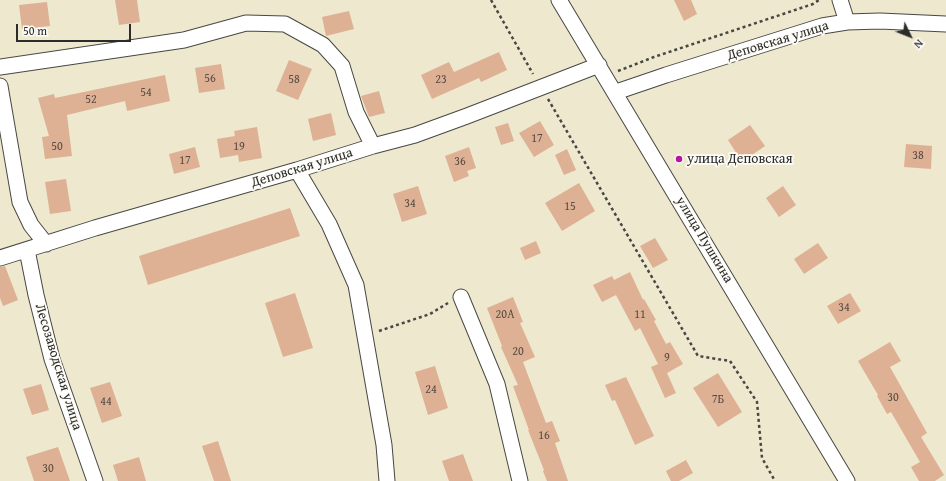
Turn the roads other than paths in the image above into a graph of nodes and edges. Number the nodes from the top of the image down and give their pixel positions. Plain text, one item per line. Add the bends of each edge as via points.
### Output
1 (559, 0) edge
2 (840, 0) edge
3 (847, 22) junction
4 (946, 24) edge
5 (0, 67) edge
6 (602, 70) junction
7 (0, 86) edge
8 (616, 92) junction
9 (373, 146) junction
10 (297, 170) junction
11 (46, 244) junction
12 (27, 250) junction
13 (0, 258) edge
14 (461, 297) road end
15 (95, 481) edge
16 (387, 481) edge
17 (520, 481) edge
18 (847, 481) edge

1 - 6 street, улица Пушкина
2 - 3 street
3 - 4 street, Деповская улица
3 - 8 street, Деповская улица via 822,26
5 - 9 street via 184,40 246,23 285,24 323,45 342,66 356,112
6 - 8 street, улица Пушкина
6 - 9 street, Деповская улица via 541,88 415,135
7 - 11 street via 20,202 30,225
8 - 18 street, улица Пушкина
9 - 10 street, Деповская улица
10 - 11 street, Деповская улица
10 - 16 street via 329,224 356,286 384,445
11 - 12 street, Деповская улица
12 - 13 street, Деповская улица
12 - 15 street, Лесозаводская улица via 52,359
14 - 17 street via 497,384

